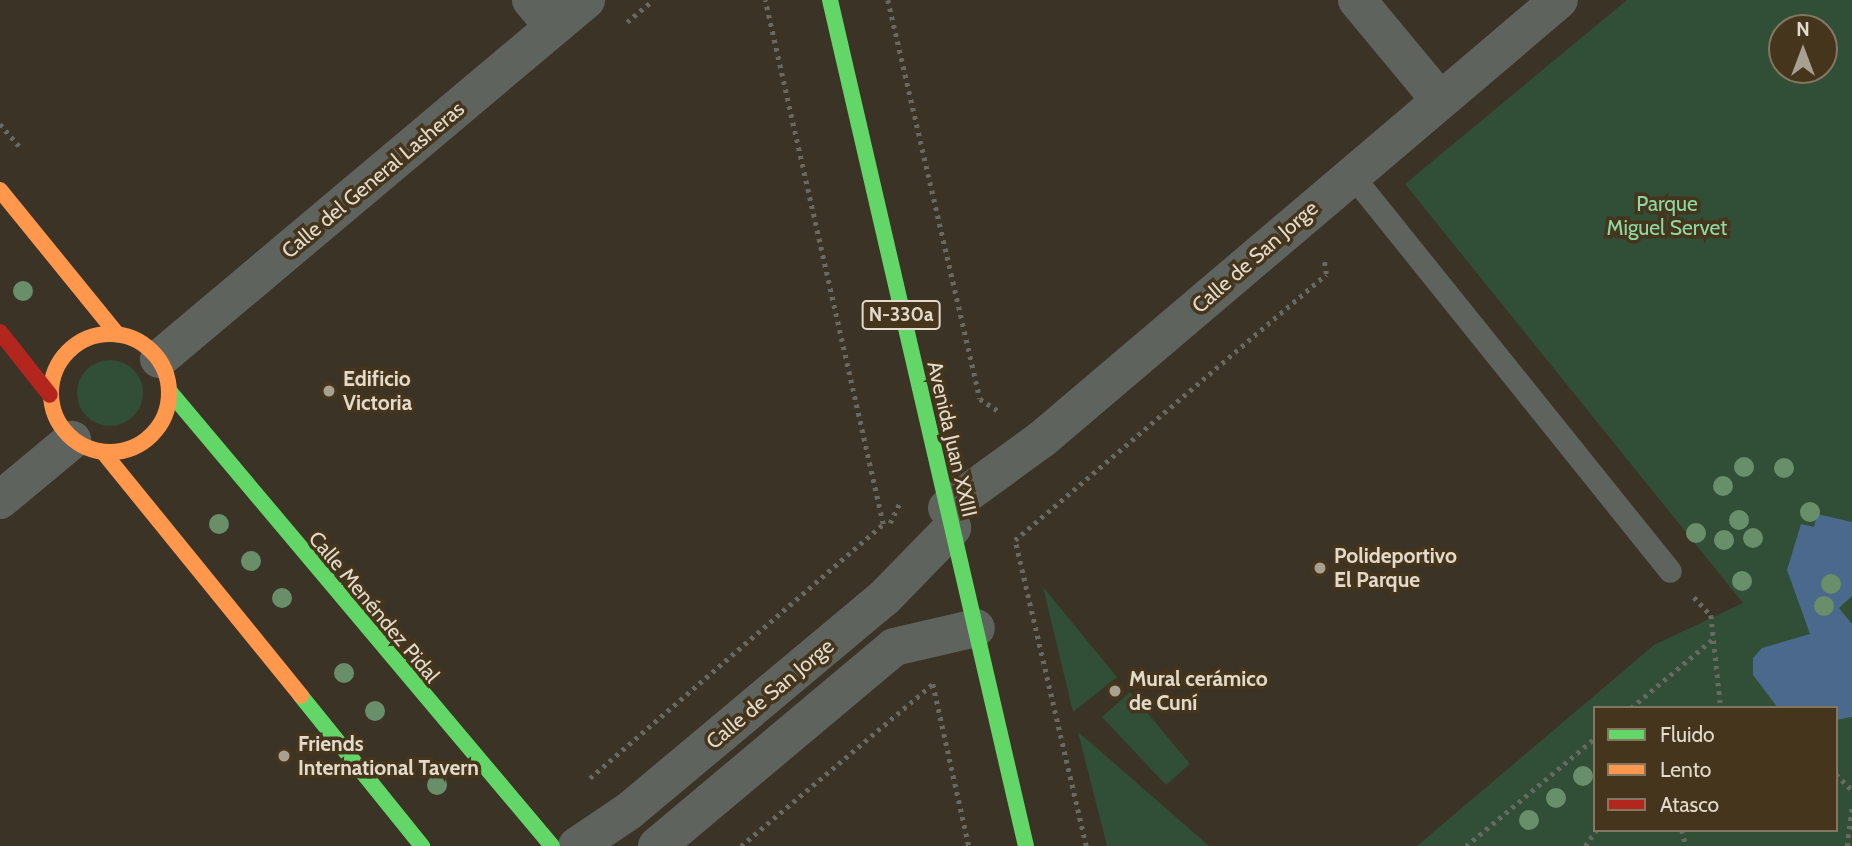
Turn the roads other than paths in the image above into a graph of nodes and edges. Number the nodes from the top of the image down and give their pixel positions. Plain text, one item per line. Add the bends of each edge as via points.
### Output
1 (586, 0) edge
2 (830, 0) edge
3 (1357, 0) edge
4 (1559, 0) edge
5 (543, 13) edge
6 (1440, 100) junction
7 (1351, 174) junction
8 (0, 190) edge
9 (0, 332) edge
10 (117, 334) junction
11 (165, 375) junction
12 (50, 395) junction
13 (88, 446) junction
14 (0, 500) edge
15 (949, 518) junction
16 (1670, 570) dead end
17 (976, 628) junction
18 (422, 846) edge
19 (532, 846) edge
20 (552, 846) edge
21 (577, 846) edge
22 (657, 846) edge
23 (1026, 846) edge

1 - 5 street, Calle del General Lasheras
2 - 15 main road, Avenida Juan XXIII / N-330a
3 - 6 street
4 - 6 street, Calle de San Jorge
5 - 11 street, Calle del General Lasheras
6 - 7 street, Calle de San Jorge
7 - 15 street, Calle de San Jorge
7 - 16 lane
8 - 10 main road
9 - 12 main road
10 - 11 main road
10 - 12 main road via 69,349
11 - 13 main road via 151,437 128,450
11 - 20 main road, Calle Menéndez Pidal
12 - 13 main road
13 - 14 street
13 - 18 main road
15 - 17 main road, Avenida Juan XXIII / N-330a
15 - 21 street, Calle de San Jorge via 884,598 629,811
17 - 22 street, Calle de San Jorge via 894,647
17 - 23 main road, Avenida Juan XXIII / N-330a
19 - 20 main road

